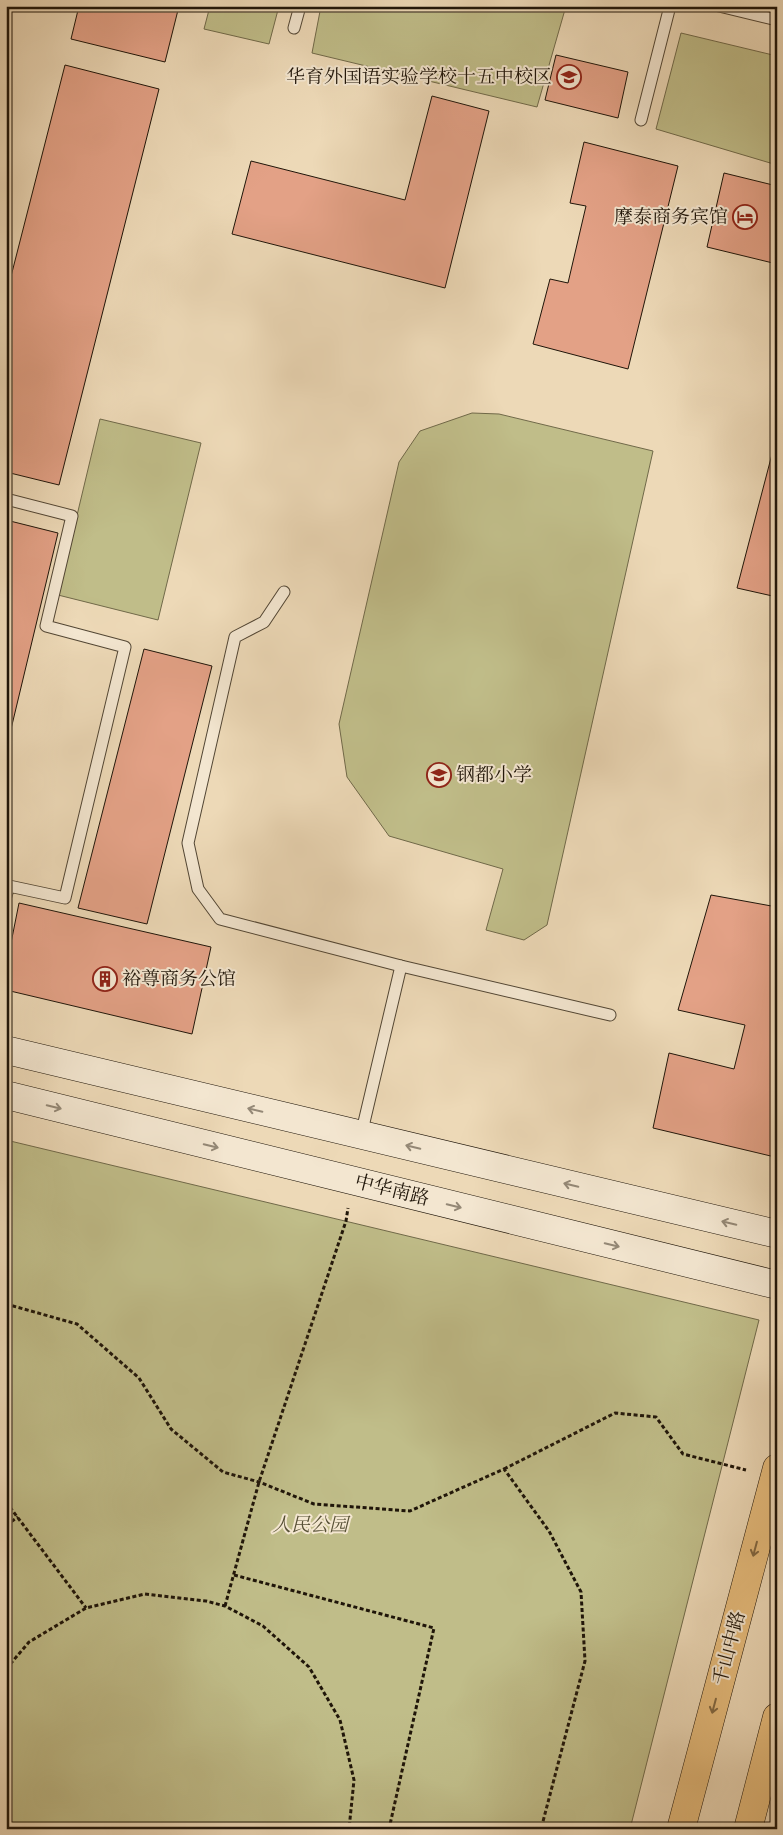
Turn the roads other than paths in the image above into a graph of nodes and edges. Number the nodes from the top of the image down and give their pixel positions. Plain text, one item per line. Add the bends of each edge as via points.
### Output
1 (300, 6) edge
2 (670, 6) edge
3 (719, 6) edge
4 (777, 20) edge
5 (294, 28) dead end
6 (641, 120) dead end
7 (6, 499) edge
8 (284, 592) dead end
9 (6, 896) edge
10 (401, 966) junction
11 (610, 1015) dead end
12 (6, 1050) edge
13 (6, 1095) edge
14 (361, 1135) junction
15 (777, 1234) edge
16 (777, 1285) edge
17 (776, 1472) edge
18 (777, 1717) edge
19 (681, 1829) edge
20 (748, 1829) edge

1 - 5 lane
2 - 6 lane
3 - 4 lane
7 - 9 lane via 72,516 46,626 125,647 66,898 9,886
8 - 10 lane via 264,622 235,637 188,843 198,889 220,919
10 - 11 lane
10 - 14 lane
14 -> 12 main road
13 -> 16 main road, 中华南路
15 -> 14 main road
17 -> 19 main road, 千山中路
18 - 20 main road

